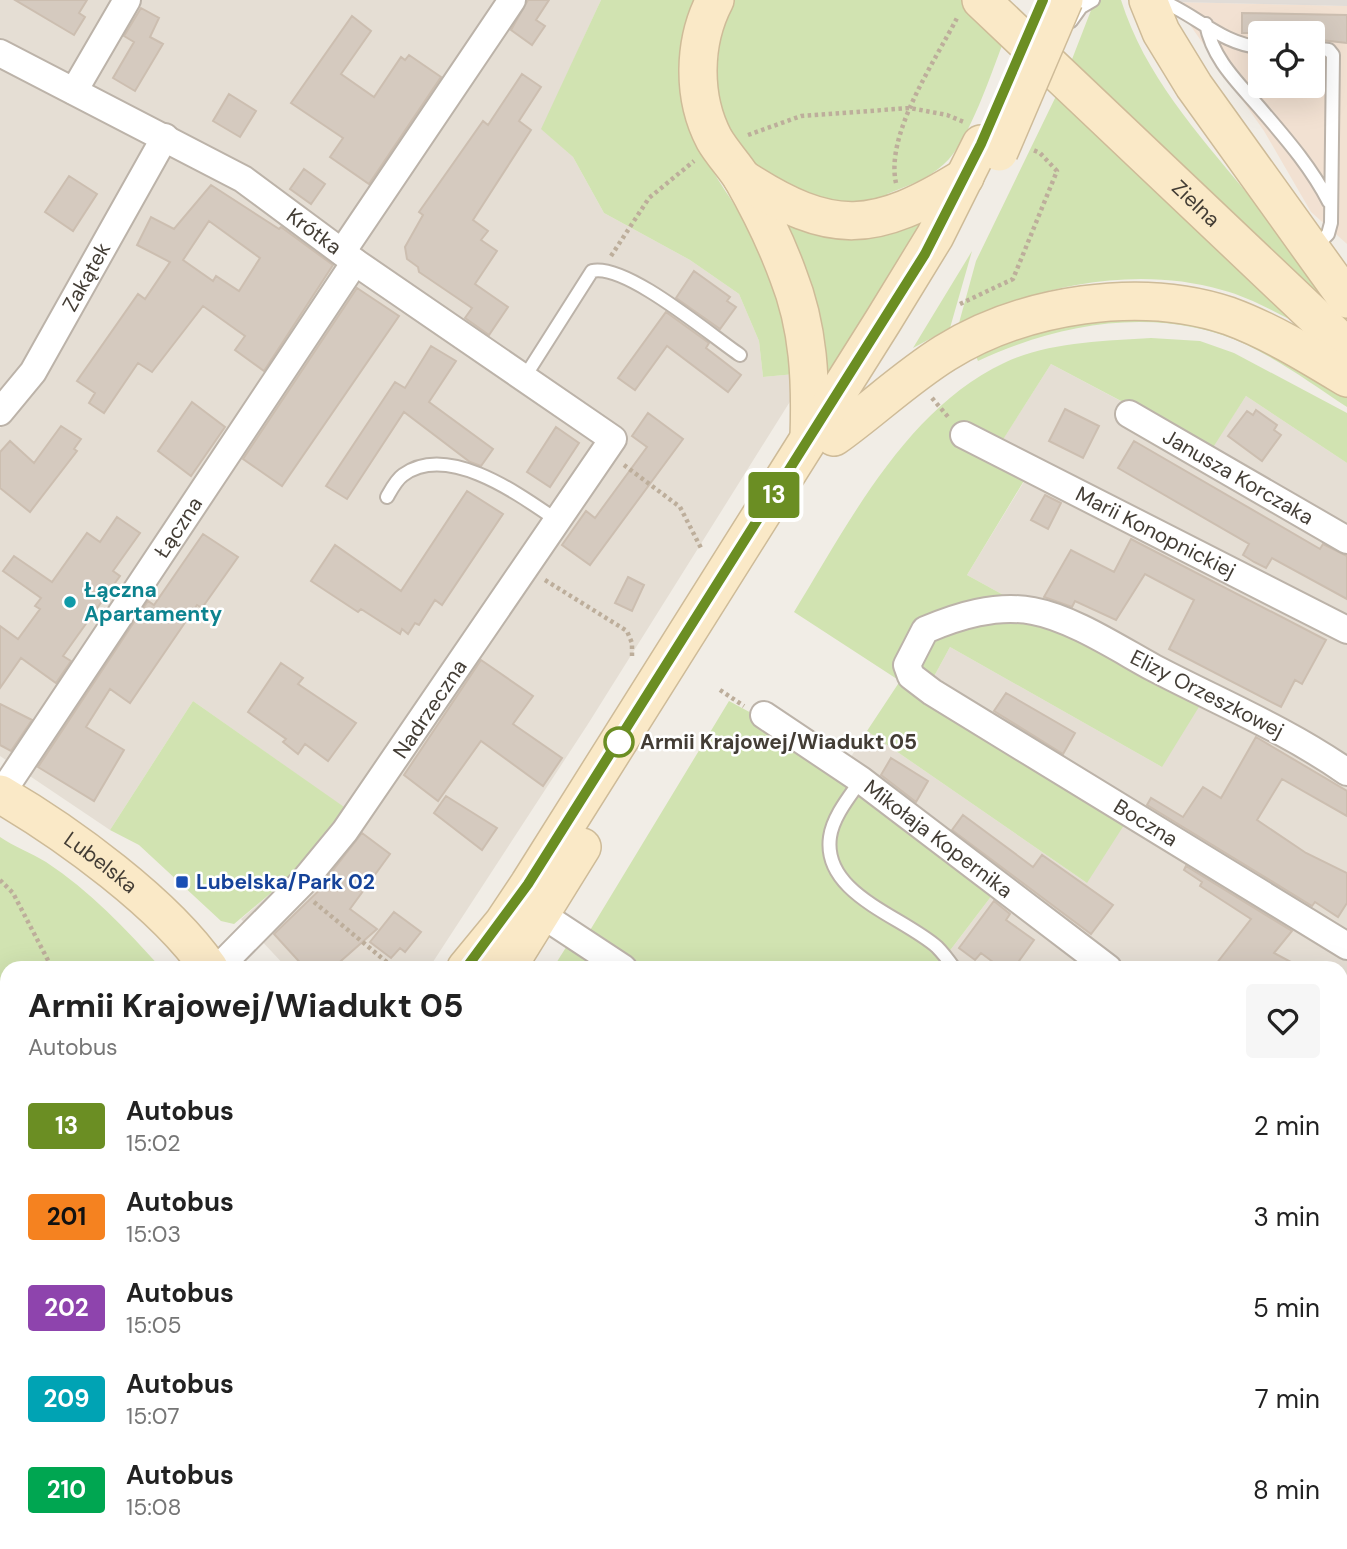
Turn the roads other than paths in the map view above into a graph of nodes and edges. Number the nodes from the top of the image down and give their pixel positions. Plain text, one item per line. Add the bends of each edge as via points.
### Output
1 (127, 0) edge
2 (512, 0) edge
3 (715, 0) edge
4 (1043, 0) edge
5 (1064, 0) edge
6 (1093, 0) edge
7 (1147, 0) edge
8 (1159, 0) edge
9 (970, 7) edge
10 (1206, 24) junction
11 (1248, 45) edge
12 (1325, 50) edge
13 (0, 53) edge
14 (1046, 60) junction
15 (74, 91) junction
16 (164, 137) junction
17 (990, 148) junction
18 (741, 177) junction
19 (965, 177) junction
20 (1331, 205) junction
21 (1311, 252) junction
22 (349, 257) junction
23 (1347, 299) edge
24 (1347, 347) edge
25 (740, 355) dead end
26 (524, 378) junction
27 (1347, 378) edge
28 (0, 412) edge
29 (1129, 414) dead end
30 (964, 435) dead end
31 (822, 438) junction
32 (614, 449) joint
33 (387, 497) dead end
34 (558, 522) junction
35 (1347, 540) edge
36 (1347, 630) edge
37 (944, 699) joint
38 (764, 715) dead end
39 (1347, 772) edge
40 (861, 780) junction
41 (1, 794) edge
42 (541, 914) junction
43 (1347, 946) edge
44 (216, 960) edge
45 (471, 961) edge
46 (511, 961) edge
47 (608, 961) edge
48 (948, 961) edge
49 (1099, 961) edge

1 - 15 street
2 - 22 street, Łączna
3 - 18 main road via 702,34 700,95 714,139
4 - 17 main road
5 - 17 main road, bridge
6 - 14 lane via 1081,7
7 - 21 main road via 1169,48
8 - 10 lane
9 - 14 main road, Zielna
10 - 11 lane
10 - 20 lane via 1228,72 1304,161
12 - 20 lane via 1333,55
13 - 15 street, Krótka
14 - 24 main road, Zielna
15 - 16 street, Krótka
16 - 22 street, Krótka via 243,178
16 - 28 street, Zakątek via 33,372
17 - 19 main road
17 - 31 main road via 943,263
18 - 19 main road via 797,211 859,221 909,210
18 - 31 main road via 779,254 802,316
19 - 31 main road
20 - 21 lane via 1328,234
21 - 23 main road
22 - 26 street, Krótka
22 - 41 street, Łączna
25 - 26 lane via 622,274 603,269 592,271
26 - 32 street, Krótka
27 - 31 main road via 1279,339 1211,311 1149,303 1082,306 1016,322 947,352
29 - 35 street, Janusza Korczaka
30 - 36 street, Marii Konopnickiej
31 - 42 main road
31 - 45 main road via 528,884
32 - 34 street, Nadrzeczna
33 - 34 lane via 401,476 421,465 438,463 500,485
34 - 44 street, Nadrzeczna via 345,831 303,882
37 - 39 street, Elizy Orzeszkowej via 911,676 907,665 925,630 969,613 1033,611 1064,622 1272,726
37 - 43 street, Boczna
38 - 40 street, Mikołaja Kopernika
40 - 48 lane via 830,834 829,857 841,879 937,947
40 - 49 street, Mikołaja Kopernika
41 - 44 main road, Lubelska via 106,867
42 - 46 main road
42 - 47 street

